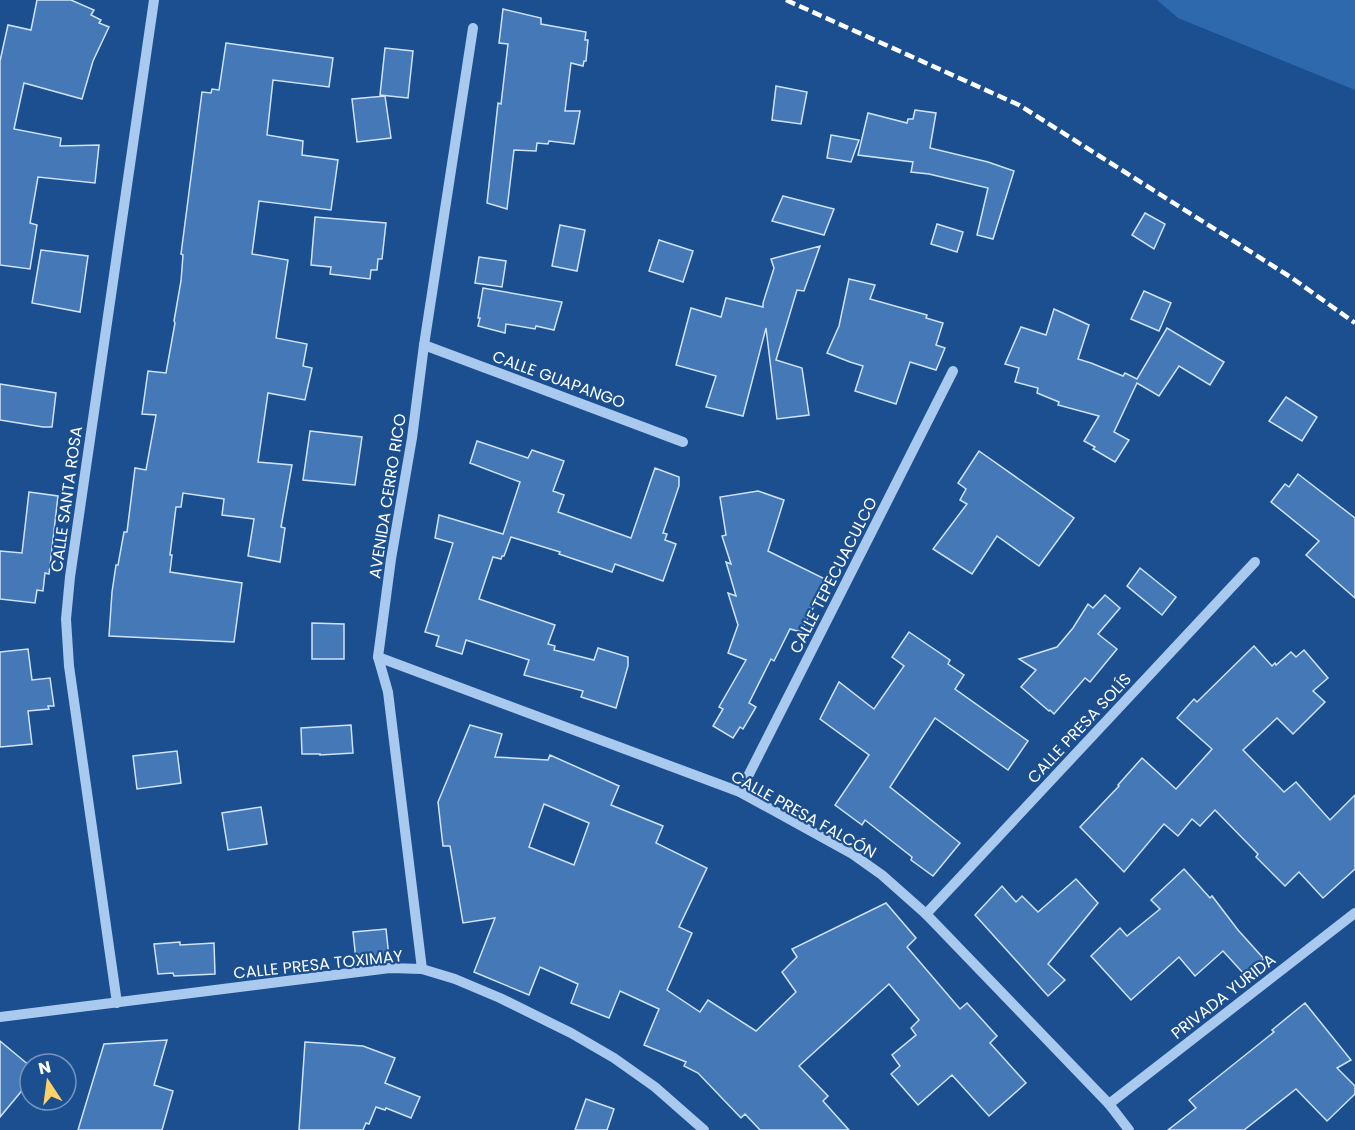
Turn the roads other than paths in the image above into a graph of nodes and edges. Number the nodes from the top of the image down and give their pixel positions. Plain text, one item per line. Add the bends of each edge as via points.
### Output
1 (153, 0) edge
2 (473, 28) dead end
3 (424, 345) junction
4 (953, 371) dead end
5 (683, 442) dead end
6 (1255, 562) dead end
7 (378, 657) junction
8 (740, 792) junction
9 (1355, 912) edge
10 (926, 914) junction
11 (422, 969) junction
12 (117, 1003) junction
13 (0, 1017) edge
14 (1109, 1104) junction
15 (704, 1130) edge
16 (1129, 1130) edge

1 - 12 street, CALLE SANTA ROSA via 66,619 69,666
2 - 3 street, AVENIDA CERRO RICO
3 - 5 street, CALLE GUAPANGO
3 - 7 street, AVENIDA CERRO RICO
4 - 8 street, CALLE TEPECUACULCO
6 - 10 street, CALLE PRESA SOLÍS
7 - 8 street, CALLE PRESA FALCÓN
7 - 11 street, AVENIDA CERRO RICO via 388,692
8 - 10 street, CALLE PRESA FALCÓN via 851,853
9 - 14 street, PRIVADA YURIDA
10 - 14 street, CALLE PRESA FALCÓN
11 - 12 street, CALLE PRESA TOXIMAY via 390,968
11 - 15 street, CALLE PRESA TOXIMAY via 456,979 571,1033 655,1087
12 - 13 street, CALLE PRESA TOXIMAY
14 - 16 street, CALLE PRESA FALCÓN

